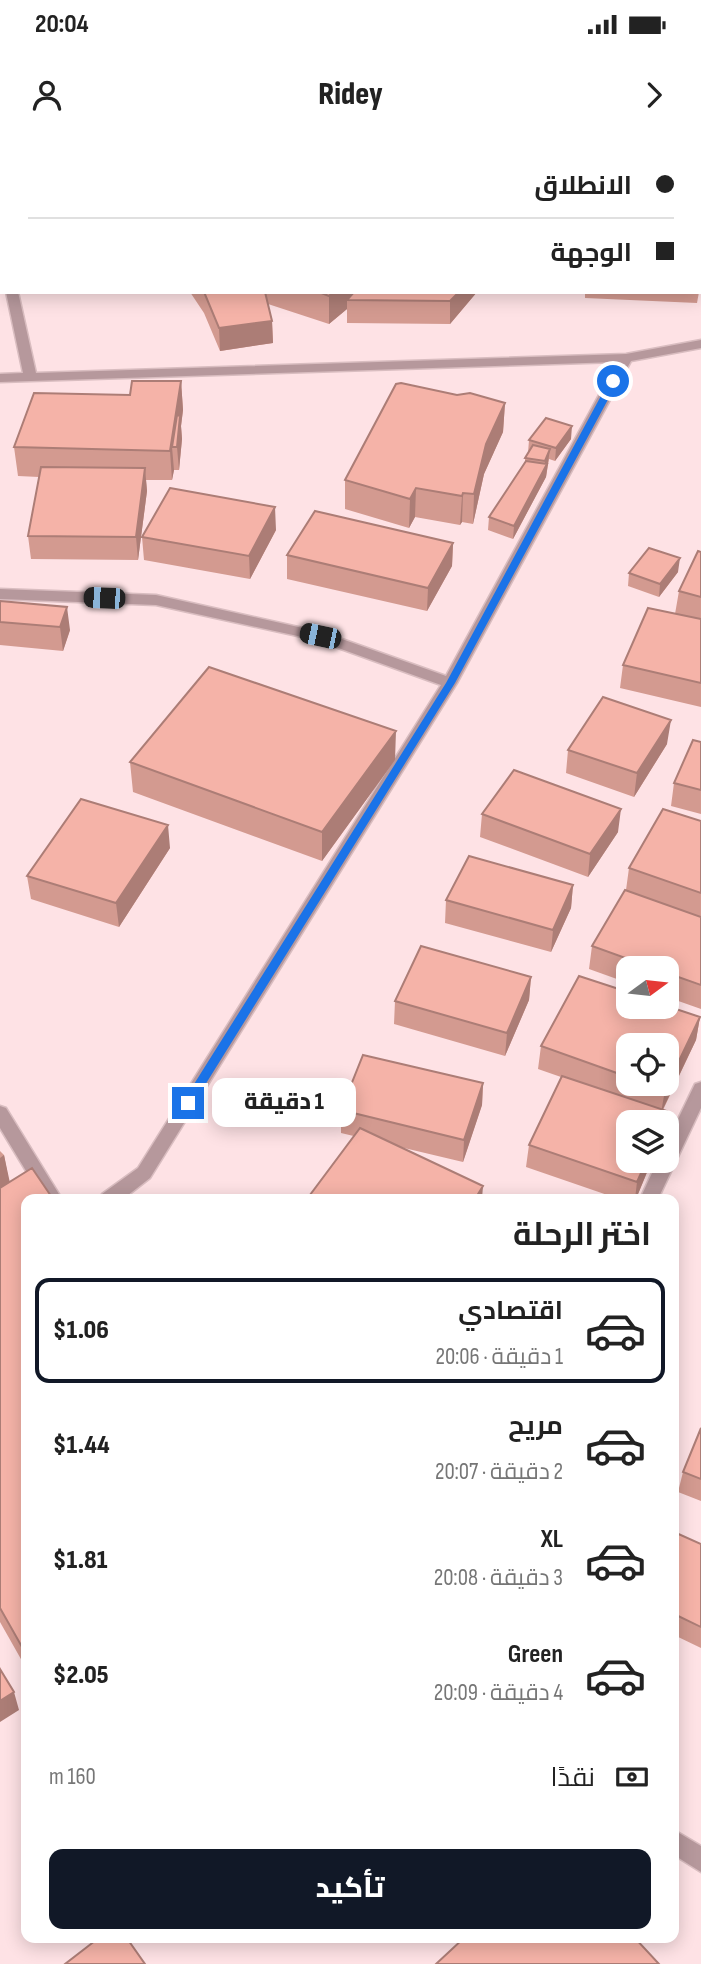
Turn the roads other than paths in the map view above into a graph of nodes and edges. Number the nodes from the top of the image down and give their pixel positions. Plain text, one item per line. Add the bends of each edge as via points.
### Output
1 (12, 294) edge
2 (701, 344) edge
3 (626, 358) junction
4 (30, 376) junction
5 (0, 378) edge
6 (0, 594) edge
7 (450, 683) junction
8 (701, 1089) edge
9 (0, 1113) edge
10 (49, 1194) edge
11 (116, 1194) edge
12 (651, 1194) edge
13 (679, 1845) edge
14 (701, 1860) edge

1 - 4 street
2 - 3 street
3 - 4 street
3 - 7 street
4 - 5 street
6 - 7 street via 156,600 320,636
7 - 11 street via 144,1173
8 - 12 street
9 - 10 street
13 - 14 street

